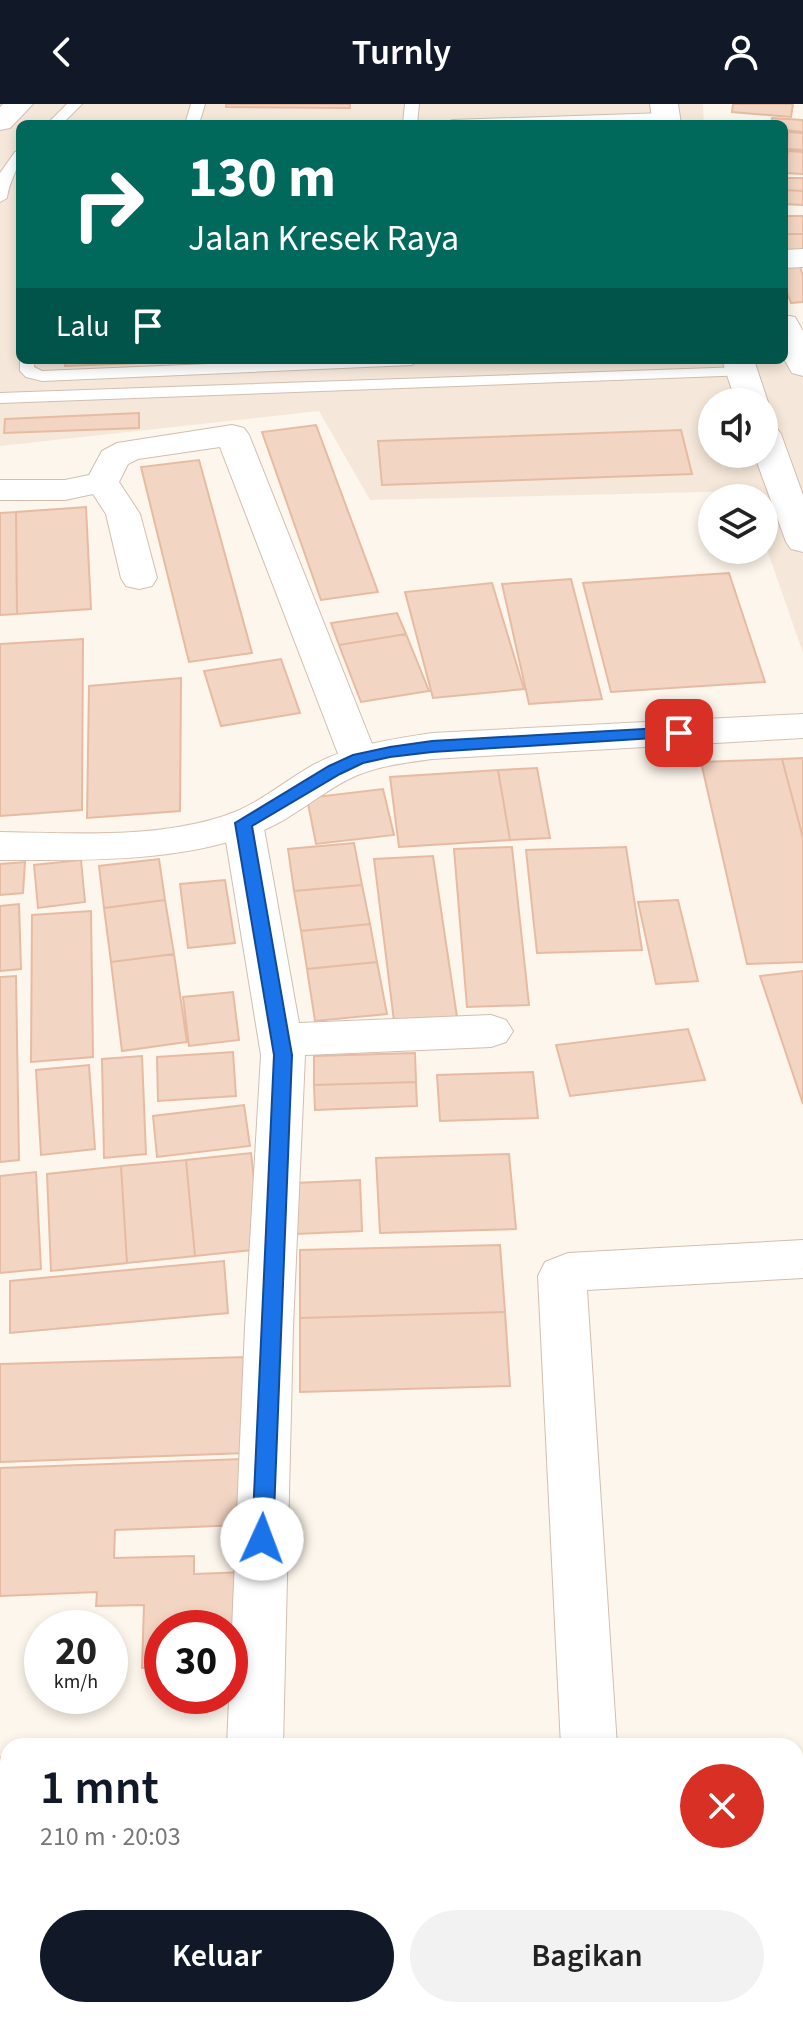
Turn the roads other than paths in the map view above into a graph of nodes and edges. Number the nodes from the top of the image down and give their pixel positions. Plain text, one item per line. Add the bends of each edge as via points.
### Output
1 (19, 104) edge
2 (75, 104) edge
3 (665, 115) edge
4 (58, 120) edge
5 (547, 120) edge
6 (0, 122) edge
7 (16, 161) edge
8 (0, 198) edge
9 (788, 333) edge
10 (26, 364) edge
11 (320, 364) edge
12 (803, 366) edge
13 (744, 378) edge
14 (0, 398) edge
15 (776, 468) edge
16 (102, 482) junction
17 (0, 490) edge
18 (803, 542) edge
19 (139, 578) dead end
20 (803, 726) edge
21 (359, 759) junction
22 (243, 823) junction
23 (0, 846) edge
24 (491, 1031) dead end
25 (281, 1040) junction
26 (803, 1259) edge
27 (255, 1738) edge
28 (589, 1738) edge

1 - 6 street
2 - 4 lane
3 - 5 lane
7 - 8 lane via 2,180
9 - 12 street
10 - 11 lane via 32,374 42,376
13 - 14 lane
15 - 18 street
16 - 17 street via 65,490
16 - 19 street via 123,514
16 - 21 street via 114,458 129,450 232,435
20 - 21 street via 432,746
21 - 22 street
22 - 23 street via 150,844
22 - 25 street
24 - 25 street
25 - 27 street
26 - 28 street via 562,1276

